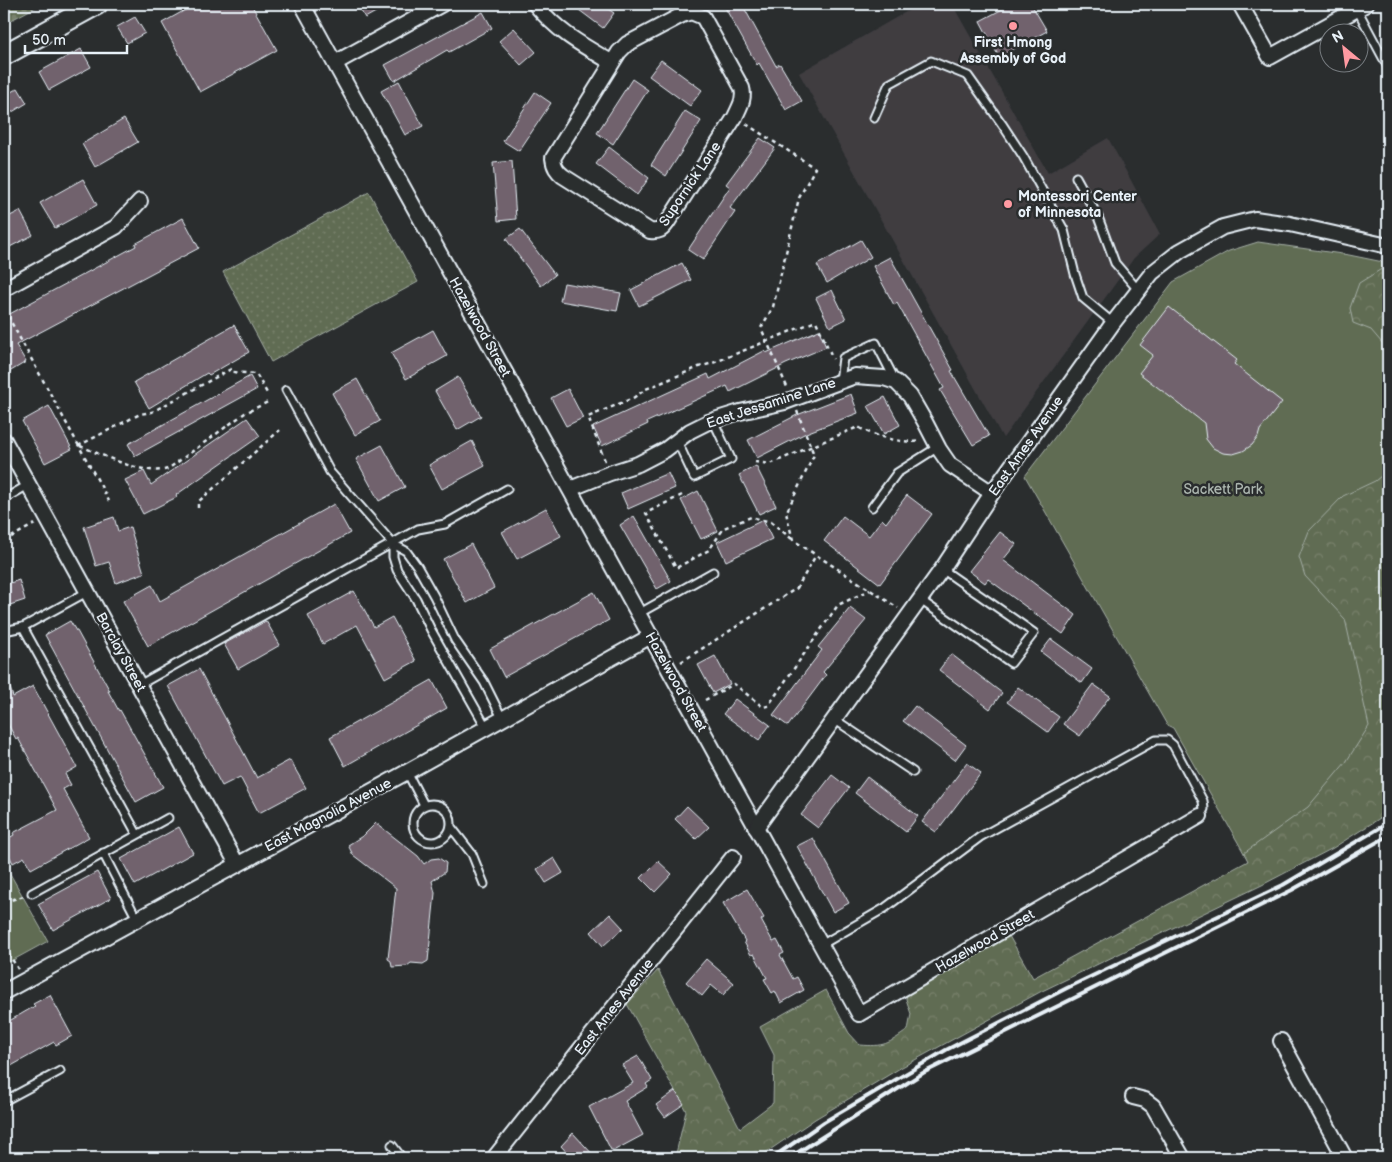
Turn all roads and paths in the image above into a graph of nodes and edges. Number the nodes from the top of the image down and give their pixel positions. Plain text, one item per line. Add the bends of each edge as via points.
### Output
1 (96, 4) edge
2 (302, 4) edge
3 (442, 4) edge
4 (535, 4) edge
5 (1240, 4) edge
6 (1361, 6) edge
7 (4, 55) edge
8 (335, 62) junction
9 (611, 62) junction
10 (1388, 68) edge
11 (735, 116) junction
12 (874, 118) dead end
13 (1076, 177) dead end
14 (140, 201) dead end
15 (1388, 246) edge
16 (4, 289) edge
17 (1139, 290) junction
18 (4, 309) edge
19 (1113, 323) junction
20 (766, 340) junction
21 (841, 374) junction
22 (896, 382) junction
23 (286, 390) dead end
24 (267, 393) dead end
25 (792, 399) junction
26 (270, 402) dead end
27 (714, 420) junction
28 (280, 430) dead end
29 (4, 440) edge
30 (677, 441) junction
31 (936, 443) junction
32 (78, 446) junction
33 (811, 447) junction
34 (755, 462) dead end
35 (610, 473) junction
36 (28, 485) junction
37 (507, 489) dead end
38 (570, 489) junction
39 (992, 493) junction
40 (682, 494) dead end
41 (4, 499) edge
42 (108, 501) dead end
43 (872, 507) dead end
44 (198, 508) dead end
45 (47, 518) junction
46 (793, 540) junction
47 (4, 542) edge
48 (393, 544) junction
49 (816, 555) junction
50 (942, 569) junction
51 (713, 572) dead end
52 (870, 590) junction
53 (88, 592) junction
54 (919, 599) junction
55 (638, 614) junction
56 (908, 614) junction
57 (23, 627) junction
58 (4, 632) edge
59 (651, 636) junction
60 (669, 670) junction
61 (139, 685) junction
62 (705, 700) dead end
63 (502, 718) junction
64 (834, 719) junction
65 (486, 727) junction
66 (407, 772) junction
67 (913, 772) dead end
68 (424, 805) junction
69 (1200, 816) joint
70 (168, 818) dead end
71 (451, 827) junction
72 (756, 828) junction
73 (137, 834) junction
74 (103, 853) junction
75 (734, 856) dead end
76 (237, 864) junction
77 (484, 884) dead end
78 (32, 893) joint
79 (4, 902) edge
80 (137, 919) junction
81 (821, 945) junction
82 (4, 946) edge
83 (10, 957) junction
84 (4, 960) edge
85 (25, 981) junction
86 (4, 992) edge
87 (1281, 1041) dead end
88 (60, 1071) dead end
89 (1133, 1097) dead end
90 (4, 1101) edge
91 (392, 1145) dead end
92 (402, 1158) edge
93 (494, 1158) edge
94 (1183, 1158) edge
95 (1345, 1158) edge

1 - 7 main road
2 - 8 street, Hazelwood Street
3 - 8 street
4 - 9 street via 568,37
5 - 6 street via 1270,57
6 - 10 lane
8 - 38 street, Hazelwood Street
9 - 11 street, Supornick Lane via 627,44 682,15 697,14 707,23 742,88 742,104
9 - 11 street, Supornick Lane via 557,152 554,165 563,176 650,231 658,232 666,225
11 - 20 path via 816,168 798,198 773,307 761,328
12 - 19 lane via 889,84 931,61 968,76 1023,156 1064,230 1083,298
13 - 17 lane via 1098,216 1114,263
14 - 16 street via 116,227
15 - 17 street, East Ames Avenue via 1255,219 1223,226 1180,251 1152,273
17 - 19 street, East Ames Avenue
18 - 32 path
19 - 39 street, East Ames Avenue
20 - 21 path via 816,320
20 - 25 path
20 - 35 path via 646,389 588,418
21 - 22 street, East Jessamine Lane
21 - 22 lane via 844,358 876,343
21 - 25 street, East Jessamine Lane
22 - 31 street via 910,396
23 - 48 lane via 330,472
24 - 32 path via 256,374 233,372 232,369 152,412 140,414
25 - 27 street, East Jessamine Lane
25 - 33 path
26 - 32 path via 245,413 162,471 140,469
27 - 30 street, East Jessamine Lane
27 - 30 lane via 731,458 694,477
28 - 44 path via 198,502
29 - 36 street, Barclay Street
30 - 35 street, East Jessamine Lane via 638,464
31 - 33 path via 869,434 858,427
31 - 39 street via 950,465
31 - 43 lane via 897,473
32 - 42 path
33 - 34 path via 770,464
33 - 46 path via 814,455 786,513
35 - 38 street, East Jessamine Lane
36 - 41 lane
36 - 45 street, Barclay Street
37 - 48 lane via 445,524 418,529
38 - 55 street, Hazelwood Street
39 - 50 street, East Ames Avenue
40 - 46 path via 646,513 676,568 709,550 724,528 751,517 771,522
45 - 47 path
45 - 53 street, Barclay Street
46 - 49 path
48 - 61 lane
48 - 63 lane via 406,551 417,566 455,640 484,682
48 - 65 lane via 397,570
49 - 52 path
49 - 60 path via 797,588
50 - 54 street, East Ames Avenue
50 - 54 lane via 1034,633 1011,663
51 - 55 lane
52 - 56 path
52 - 62 path via 838,605 768,706 763,707 734,684
53 - 57 lane
53 - 61 street, Barclay Street
54 - 56 street, East Ames Avenue
55 - 59 street, Hazelwood Street
56 - 64 street, East Ames Avenue
57 - 58 lane
57 - 73 lane
59 - 60 street, Hazelwood Street
59 - 63 street, East Magnolia Avenue
60 - 72 street, Hazelwood Street
61 - 76 street, Barclay Street
63 - 65 street, East Magnolia Avenue
64 - 67 lane
64 - 72 street, East Ames Avenue
65 - 66 street, East Magnolia Avenue
66 - 68 lane
66 - 76 street, East Magnolia Avenue
68 - 71 lane via 442,806 450,815
68 - 71 lane via 413,820 420,838 439,841
69 - 81 street, Hazelwood Street via 859,1014
69 - 81 lane via 1204,809 1203,800 1173,745 1167,740 1156,740 980,837 885,908
70 - 73 lane
71 - 77 lane via 472,854
72 - 81 street, Hazelwood Street
73 - 74 lane
74 - 78 lane
74 - 80 lane
75 - 93 street, East Ames Avenue
76 - 80 street, East Magnolia Avenue
78 - 79 path
80 - 85 street, East Magnolia Avenue
82 - 83 path
83 - 84 path
83 - 85 path
85 - 86 street, East Magnolia Avenue
87 - 95 street
88 - 90 lane
89 - 94 street via 1153,1106
91 - 92 lane

